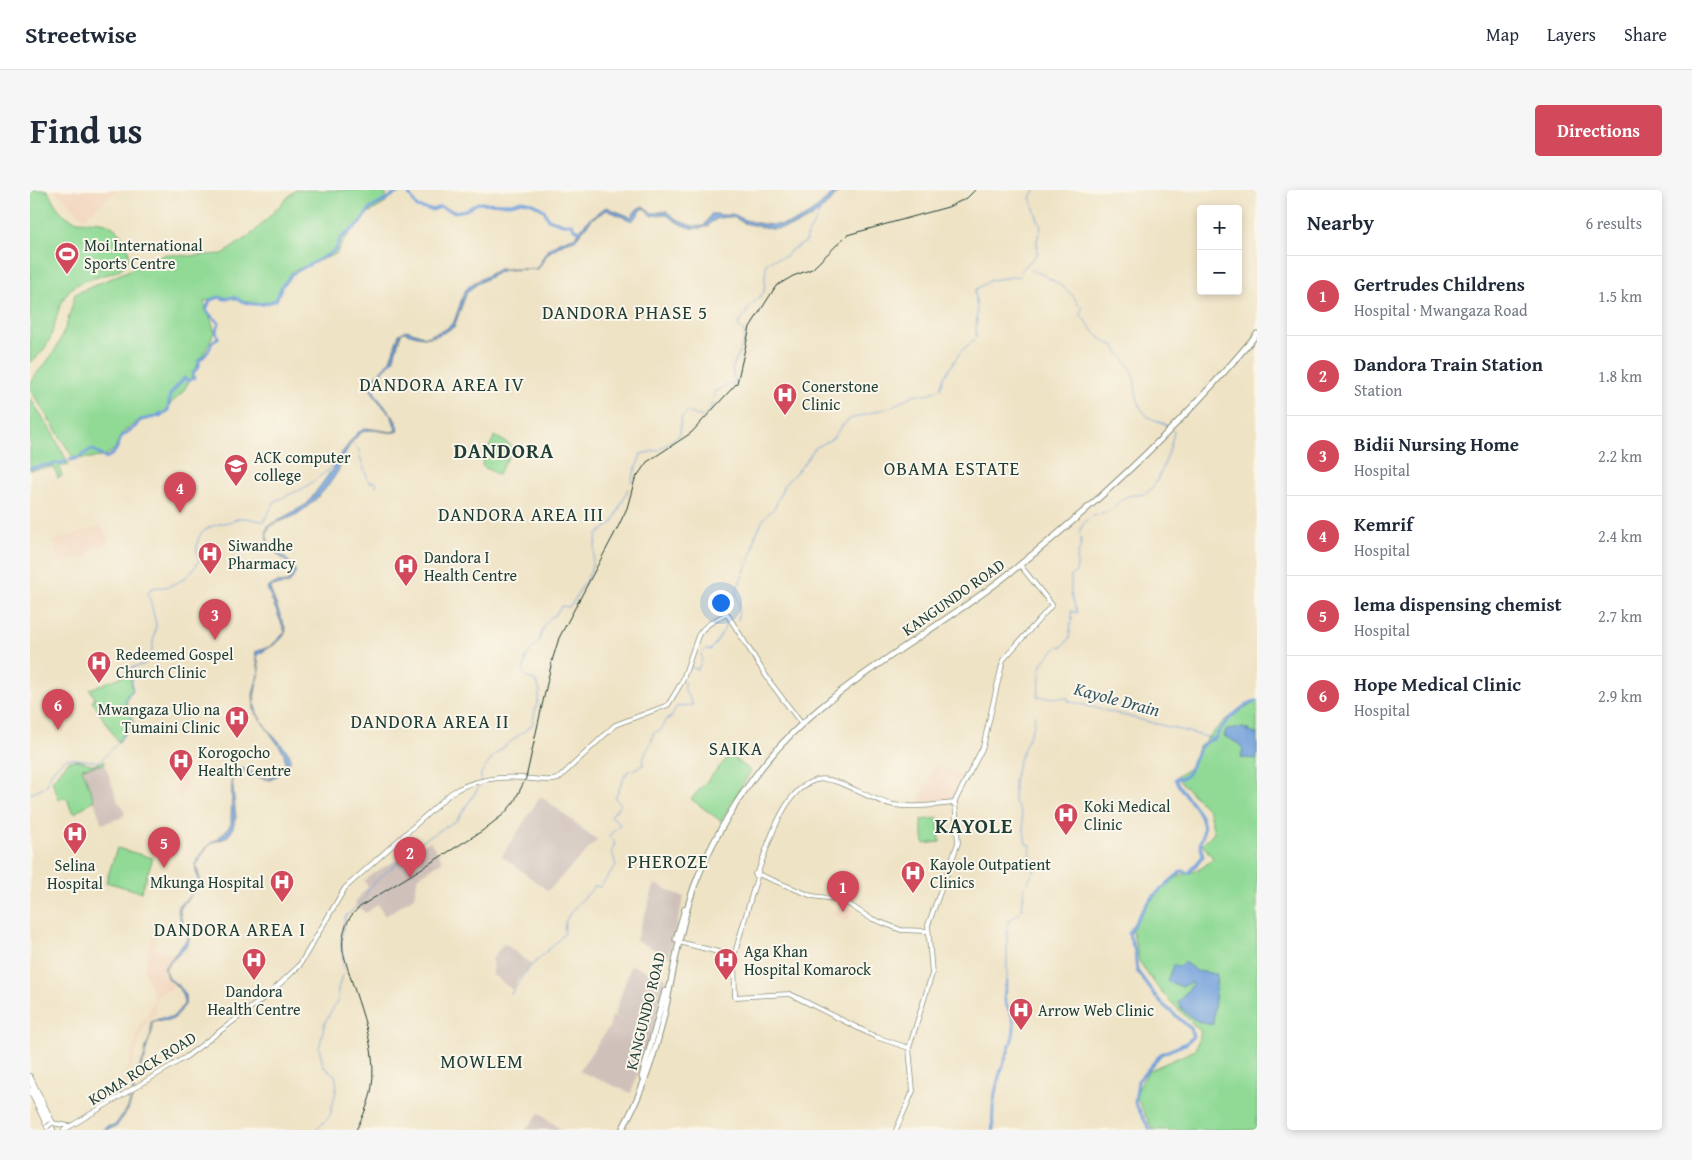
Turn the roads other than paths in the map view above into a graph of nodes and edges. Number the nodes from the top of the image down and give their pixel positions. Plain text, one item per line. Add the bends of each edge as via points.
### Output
1 (1257, 334) edge
2 (1020, 565) junction
3 (801, 724) junction
4 (955, 803) junction
5 (759, 875) junction
6 (692, 896) junction
7 (928, 931) junction
8 (679, 942) junction
9 (734, 956) junction
10 (909, 1048) junction
11 (30, 1076) edge
12 (30, 1081) edge
13 (30, 1090) edge
14 (30, 1094) edge
15 (53, 1123) junction
16 (47, 1129) edge
17 (62, 1129) edge
18 (54, 1130) edge
19 (620, 1130) edge
20 (896, 1130) edge

1 - 2 highway, KANGUNDO ROAD via 1152,449 1092,506
2 - 3 highway, KANGUNDO ROAD via 844,688
2 - 4 main road via 1052,605 1003,660 983,747
3 - 6 highway, KANGUNDO ROAD via 737,801 707,856
3 - 17 main road, KOMA ROCK ROAD via 727,614 702,629 683,679 666,706 615,725 558,779 516,778 480,782 457,789 345,888 299,966 275,988 189,1055
4 - 5 main road via 914,807 892,805 826,779 808,783 798,789 779,820
4 - 7 main road via 958,843
5 - 7 main road via 810,895 836,899 870,918 902,930
5 - 9 main road
6 - 8 highway, KANGUNDO ROAD
6 - 19 highway, KANGUNDO ROAD via 680,923 644,1072
7 - 10 main road via 932,974
8 - 9 main road
8 - 19 highway, KANGUNDO ROAD via 656,1046
9 - 10 main road via 735,997 790,994 876,1037
10 - 20 main road via 913,1091
11 - 15 main road
12 - 18 main road
13 - 16 main road
14 - 16 main road
15 - 16 main road, bridge
15 - 17 main road

